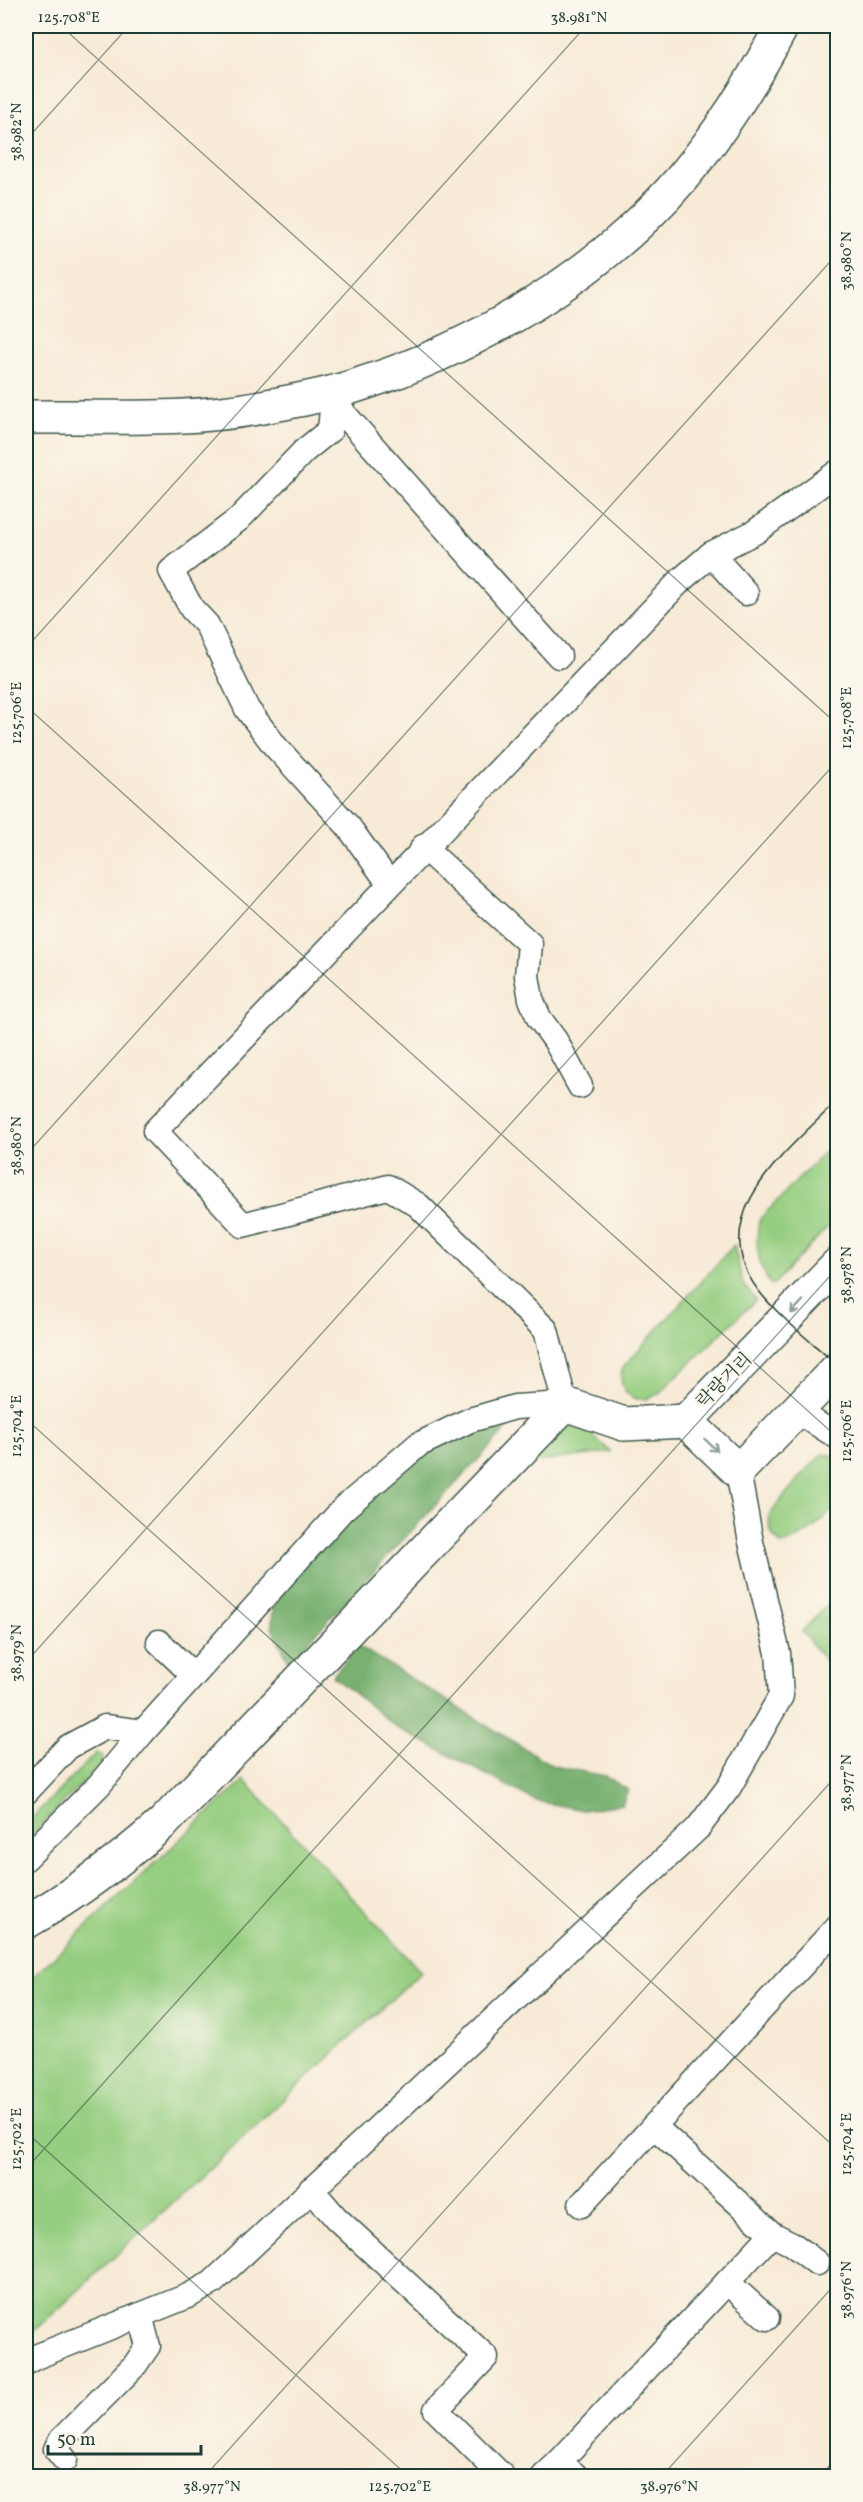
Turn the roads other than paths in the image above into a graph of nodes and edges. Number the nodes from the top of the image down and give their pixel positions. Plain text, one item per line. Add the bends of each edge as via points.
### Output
1 (782, 26) edge
2 (330, 392) junction
3 (26, 417) edge
4 (837, 472) edge
5 (711, 554) junction
6 (746, 593) dead end
7 (559, 656) dead end
8 (423, 848) junction
9 (389, 883) junction
10 (580, 1086) dead end
11 (837, 1264) edge
12 (837, 1368) edge
13 (565, 1404) junction
14 (797, 1412) junction
15 (686, 1421) junction
16 (837, 1437) edge
17 (738, 1471) junction
18 (159, 1642) dead end
19 (193, 1675) junction
20 (143, 1731) junction
21 (26, 1792) edge
22 (26, 1858) edge
23 (26, 1922) edge
24 (837, 1926) edge
25 (654, 2126) junction
26 (311, 2189) junction
27 (582, 2205) dead end
28 (772, 2234) junction
29 (817, 2263) dead end
30 (727, 2282) junction
31 (140, 2315) junction
32 (767, 2318) dead end
33 (26, 2363) edge
34 (65, 2460) dead end
35 (560, 2472) edge
36 (502, 2476) edge

1 - 2 main road via 757,75 682,178 574,278 466,342 363,384
2 - 3 main road via 261,408 193,415
2 - 7 street via 345,415
2 - 9 street via 330,430 239,519 171,571 192,609 207,625 247,710 348,826
4 - 5 street via 755,532
5 - 6 street
5 - 8 street via 681,580
8 - 9 street
8 - 10 street via 530,944 527,976 531,999
9 - 13 street via 154,1131 243,1224 388,1187 418,1205 546,1330
11 -> 15 main road, 락랑거리
12 - 14 main road
13 - 15 main road via 624,1424
13 - 19 street via 515,1407 470,1420 418,1445 343,1509
13 - 23 main road via 164,1822 118,1862
14 - 16 street
14 - 17 main road
15 -> 17 main road, 락랑거리
17 - 26 street via 778,1653 781,1696 752,1751 698,1828
18 - 19 street
19 - 20 street
20 - 21 street via 105,1727 68,1747
20 - 22 street via 99,1785
24 - 25 street
25 - 27 street
25 - 28 street
26 - 31 street via 212,2283
26 - 36 street via 336,2218 486,2357 435,2410
28 - 29 street
28 - 30 street
30 - 32 street
30 - 35 street
31 - 33 street
31 - 34 street via 148,2346 135,2365 60,2441 56,2449

